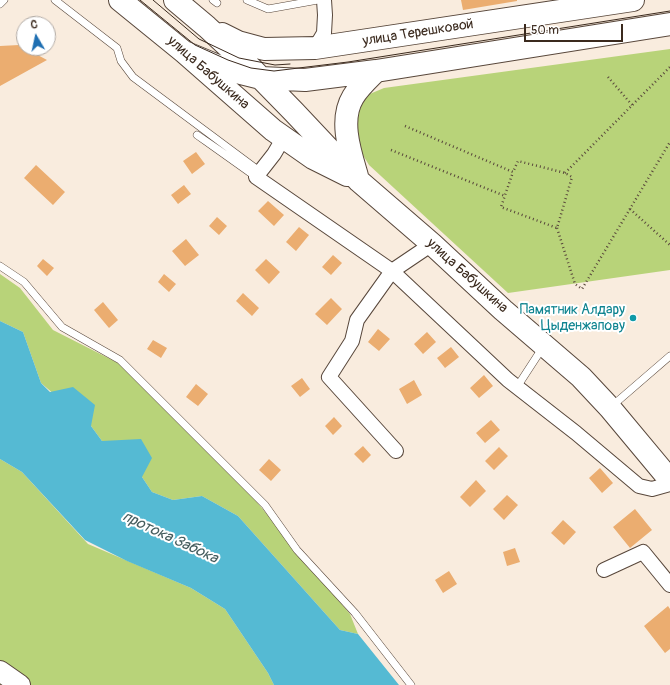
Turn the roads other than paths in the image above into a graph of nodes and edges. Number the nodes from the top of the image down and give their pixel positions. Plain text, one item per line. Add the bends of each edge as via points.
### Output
1 (4, 0) edge
2 (54, 0) edge
3 (120, 0) edge
4 (175, 0) edge
5 (247, 0) edge
6 (318, 0) edge
7 (324, 0) edge
8 (633, 0) edge
9 (0, 4) edge
10 (670, 24) edge
11 (207, 27) junction
12 (319, 48) junction
13 (184, 52) junction
14 (376, 71) junction
15 (261, 78) junction
16 (305, 80) junction
17 (294, 112) junction
18 (284, 137) junction
19 (256, 177) junction
20 (358, 181) junction
21 (432, 244) junction
22 (0, 266) edge
23 (392, 271) junction
24 (544, 345) junction
25 (670, 356) edge
26 (517, 387) junction
27 (610, 408) junction
28 (396, 451) dead end
29 (670, 480) edge
30 (670, 484) edge
31 (604, 570) dead end
32 (670, 586) edge
33 (0, 671) edge
34 (20, 685) edge
35 (411, 685) edge

1 - 9 lane
2 - 23 lane via 117,48 133,77
3 - 13 main road, улица Бабушкина
4 - 11 main road, улица Бабушкина
5 - 6 lane via 268,9
7 - 12 street via 324,34
8 - 12 main road, улица Терешковой
10 - 14 main road
11 - 12 main road, улица Терешковой via 260,49
11 - 15 main road, улица Бабушкина
12 - 16 main road
13 - 15 main road via 225,69
13 - 18 main road, улица Бабушкина
14 - 16 main road
14 - 20 main road via 352,98 347,116 348,146
15 - 16 main road
15 - 17 main road, улица Бабушкина
16 - 17 main road
17 - 18 main road
17 - 20 main road, улица Бабушкина
18 - 19 street
18 - 20 main road, улица Бабушкина via 312,158
19 - 23 street
19 - 23 lane via 197,135
20 - 21 main road, улица Бабушкина
21 - 23 street
21 - 24 main road, улица Бабушкина
22 - 35 lane via 24,282 62,327 120,360 265,505 297,550 355,613
23 - 26 street
23 - 28 street via 357,320 352,341 329,377
24 - 26 lane
24 - 27 main road, улица Бабушкина via 581,377
25 - 27 lane
26 - 30 street via 639,486 652,489
27 - 29 main road, улица Бабушкина
31 - 32 street via 643,552
33 - 34 street

